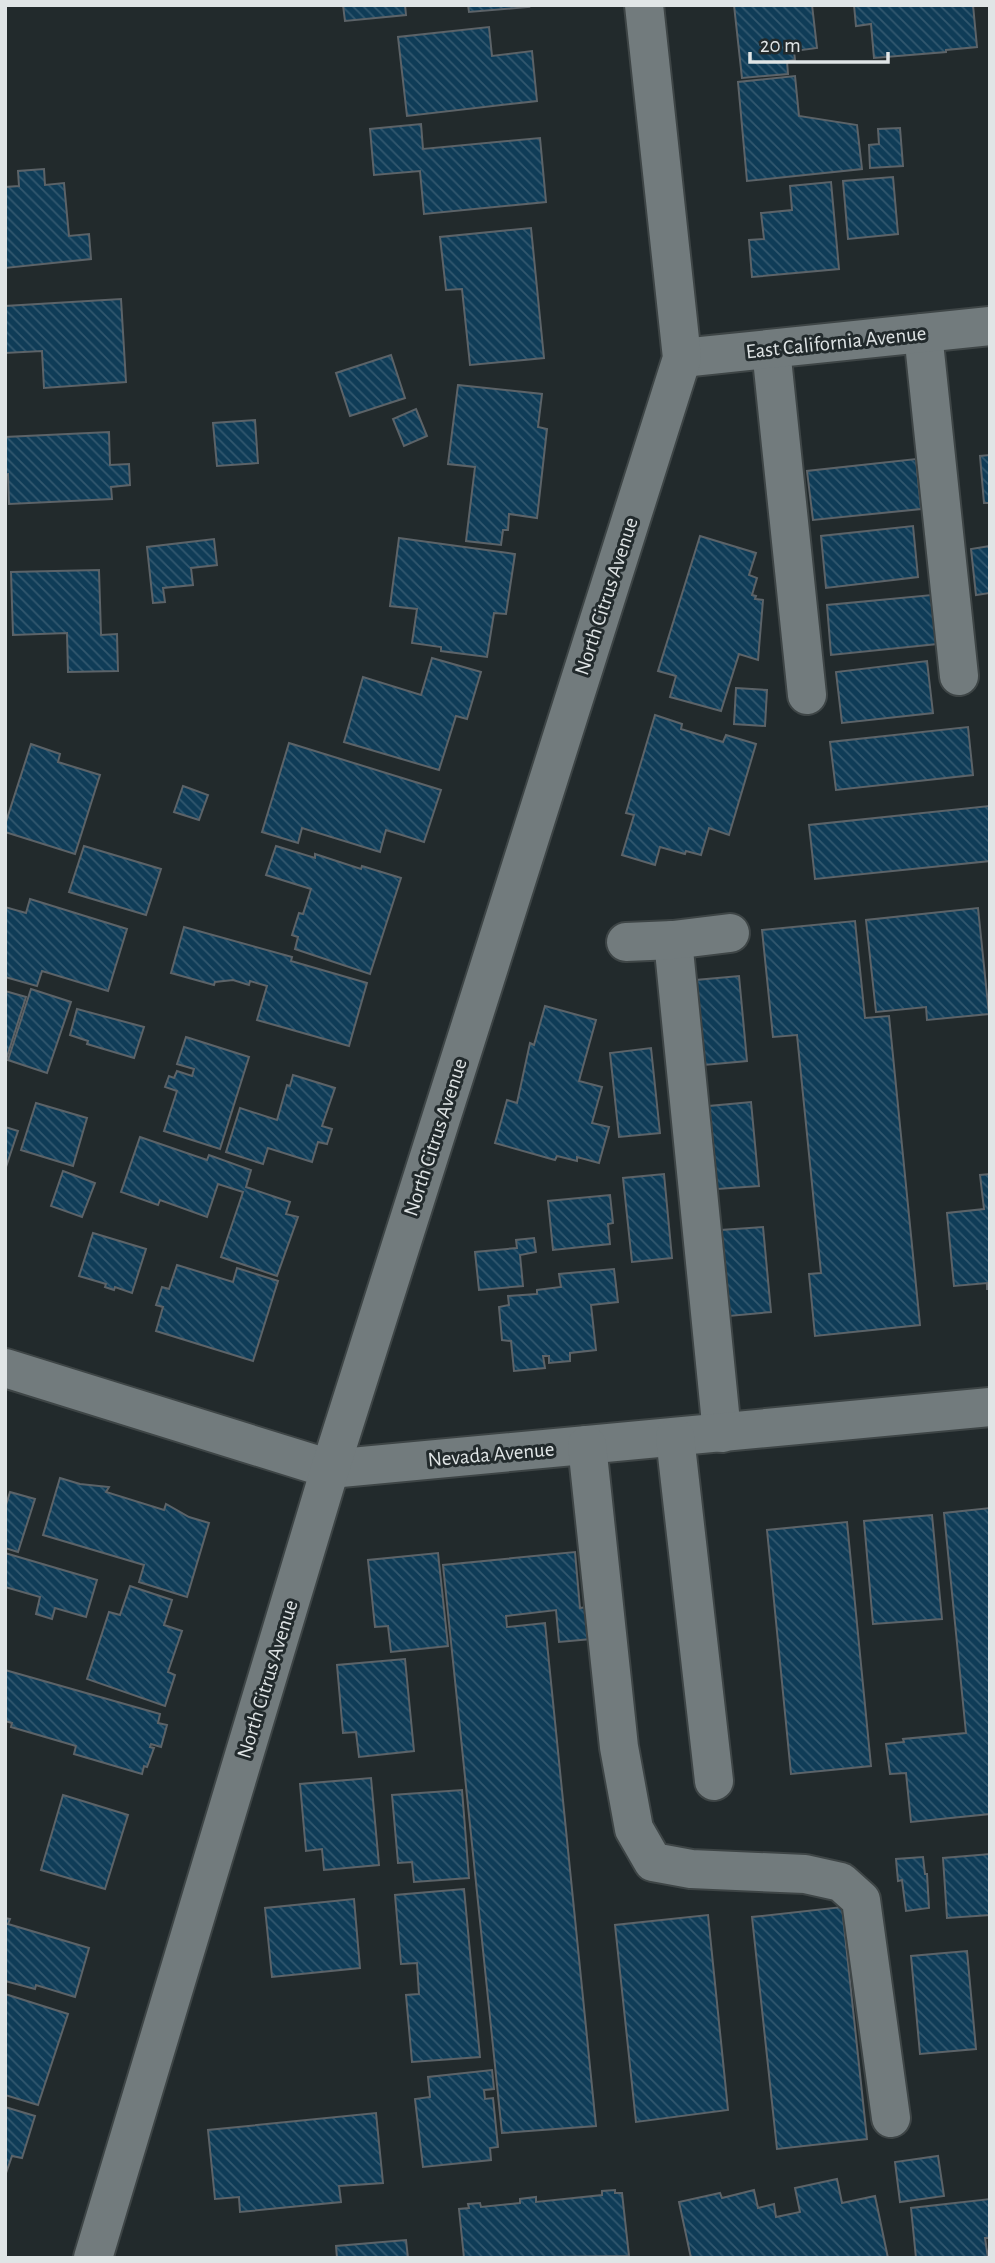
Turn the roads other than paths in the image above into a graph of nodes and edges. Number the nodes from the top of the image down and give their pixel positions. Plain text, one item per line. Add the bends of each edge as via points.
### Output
1 (644, 5) edge
2 (990, 326) edge
3 (923, 333) junction
4 (771, 349) junction
5 (682, 358) junction
6 (959, 676) dead end
7 (807, 695) dead end
8 (730, 933) dead end
9 (673, 940) junction
10 (626, 942) dead end
11 (5, 1368) edge
12 (990, 1407) edge
13 (722, 1433) junction
14 (675, 1437) junction
15 (587, 1445) junction
16 (330, 1469) junction
17 (714, 1781) dead end
18 (891, 2118) dead end
19 (93, 2258) edge

1 - 5 street, North Citrus Avenue
2 - 3 street, East California Avenue
3 - 4 street, East California Avenue
3 - 6 street
4 - 5 street, East California Avenue
4 - 7 street
5 - 16 street, North Citrus Avenue
8 - 9 street
9 - 10 street
9 - 13 street
11 - 16 street, Nevada Avenue
12 - 13 street, Nevada Avenue
13 - 14 street, Nevada Avenue
14 - 15 street, Nevada Avenue
14 - 17 street
15 - 16 street, Nevada Avenue
15 - 18 street via 619,1747 634,1829 653,1862 691,1869 805,1874 841,1882 861,1900
16 - 19 street, North Citrus Avenue

